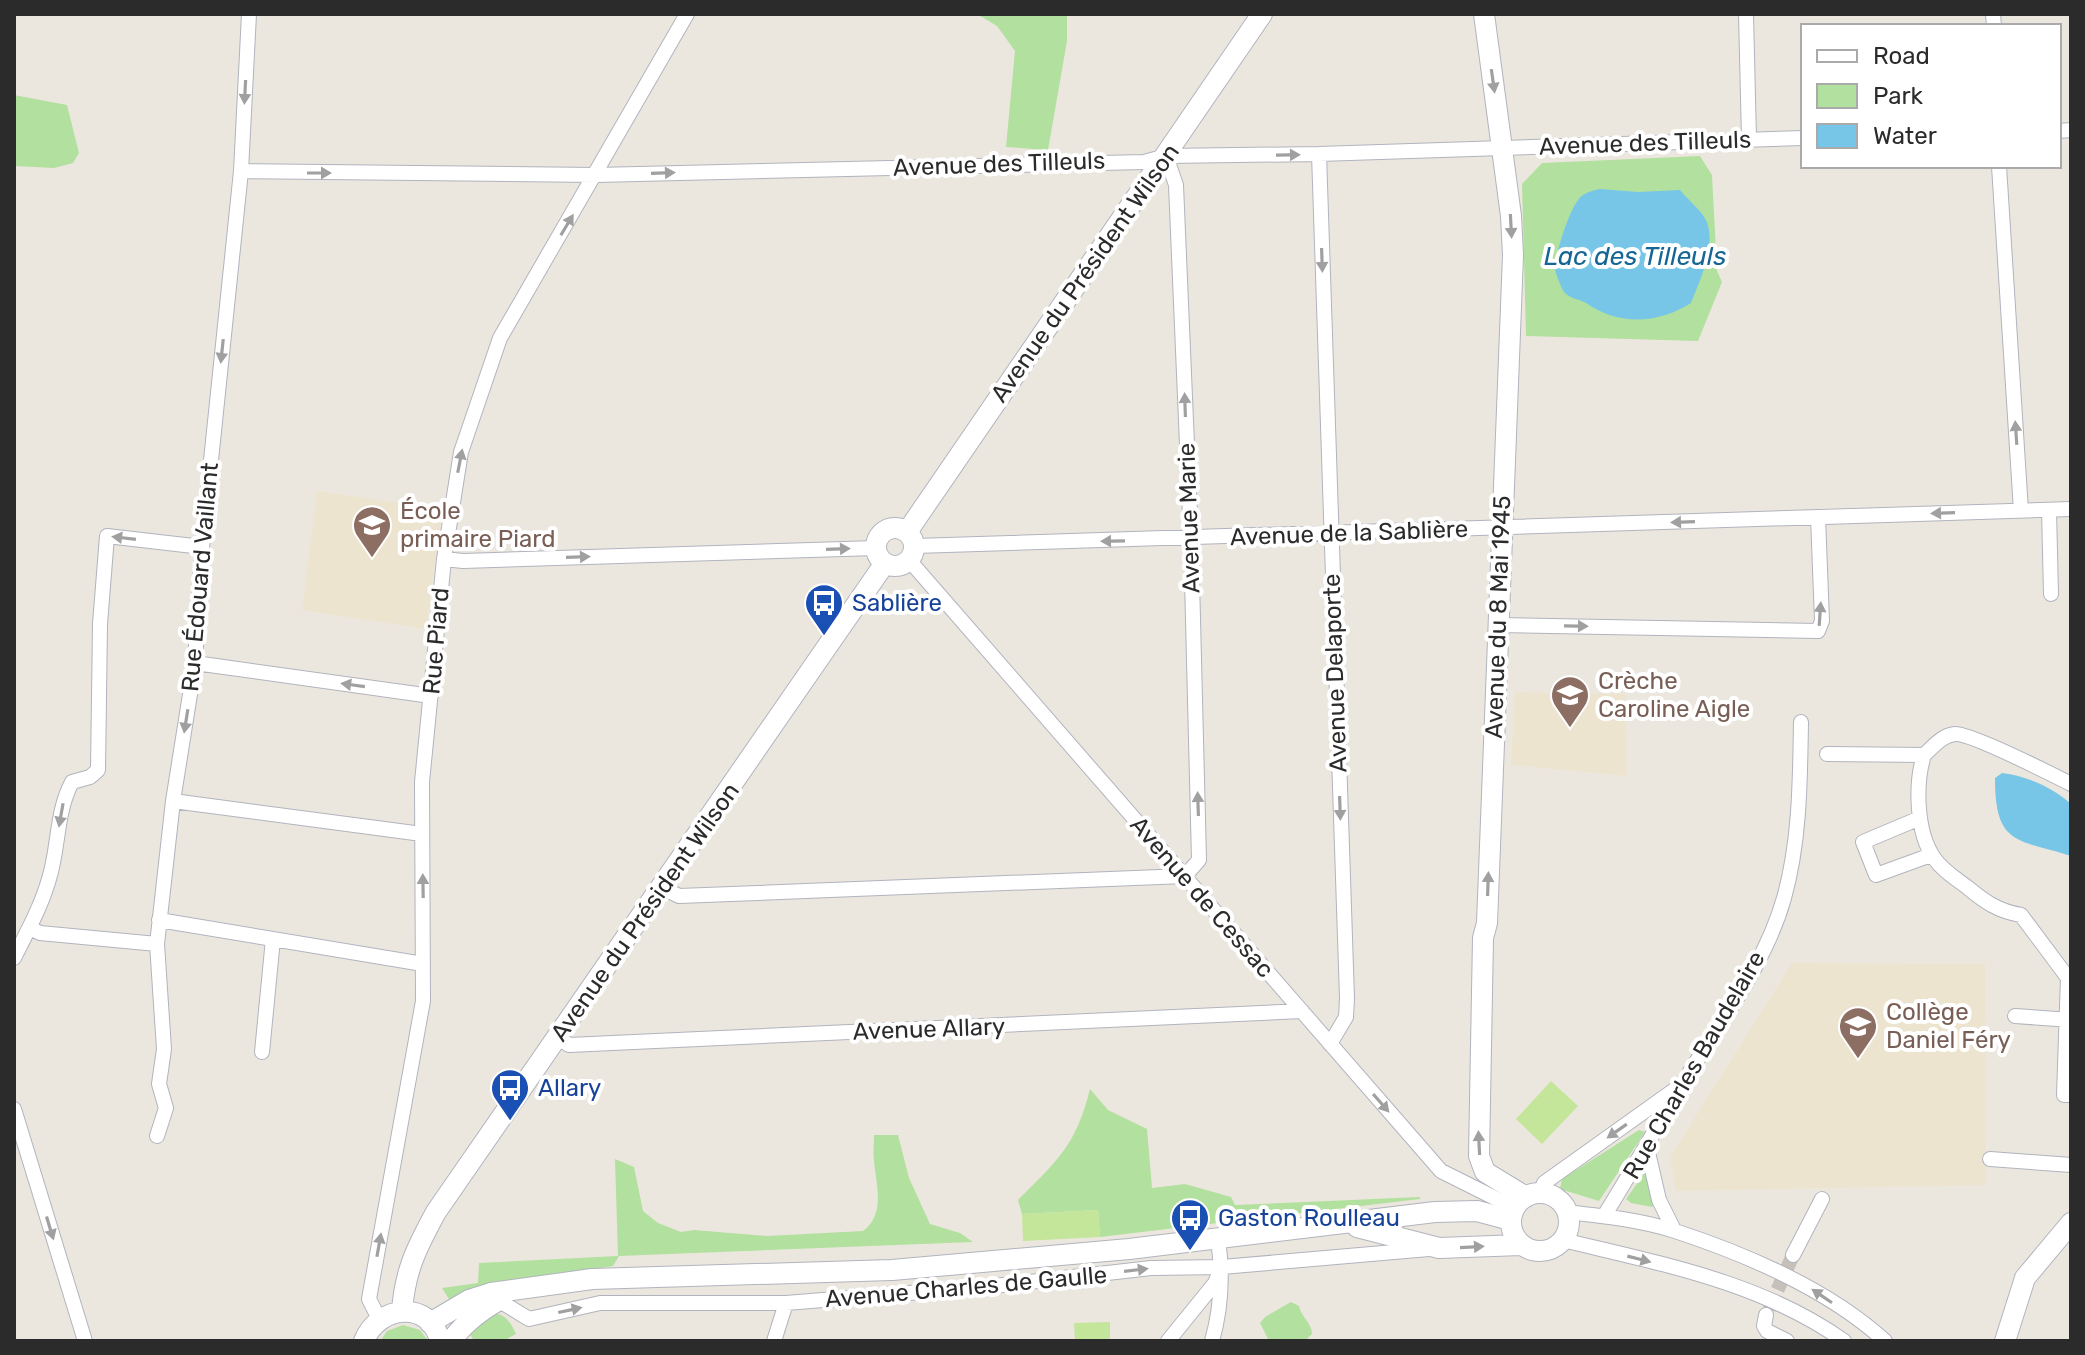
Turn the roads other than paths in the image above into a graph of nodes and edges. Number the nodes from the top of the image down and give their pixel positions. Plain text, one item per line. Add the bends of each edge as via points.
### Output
1 (249, 14) edge
2 (687, 14) edge
3 (1262, 14) edge
4 (1484, 14) edge
5 (1746, 14) edge
6 (1801, 138) edge
7 (1749, 139) junction
8 (1503, 148) junction
9 (1319, 154) junction
10 (1166, 156) junction
11 (1999, 168) edge
12 (241, 171) junction
13 (596, 175) junction
14 (2071, 509) edge
15 (2049, 510) junction
16 (2021, 511) junction
17 (1818, 517) junction
18 (1501, 528) junction
19 (1330, 534) junction
20 (1191, 539) junction
21 (911, 546) junction
22 (202, 547) junction
23 (880, 556) junction
24 (444, 559) junction
25 (2051, 594) dead end
26 (1498, 625) junction
27 (195, 663) junction
28 (431, 696) junction
29 (1801, 722) dead end
30 (1827, 754) dead end
31 (1924, 755) junction
32 (2071, 784) edge
33 (173, 801) junction
34 (1920, 818) junction
35 (422, 834) junction
36 (1931, 855) junction
37 (1185, 876) junction
38 (661, 887) junction
39 (159, 920) junction
40 (30, 928) junction
41 (273, 939) junction
42 (157, 944) junction
43 (14, 958) edge
44 (423, 964) junction
45 (1302, 1011) junction
46 (2015, 1016) dead end
47 (2069, 1020) edge
48 (558, 1038) junction
49 (1330, 1044) junction
50 (262, 1052) dead end
51 (1681, 1086) junction
52 (2071, 1095) edge
53 (14, 1109) edge
54 (157, 1136) dead end
55 (1647, 1148) junction
56 (1990, 1159) dead end
57 (2071, 1165) edge
58 (1822, 1199) dead end
59 (1523, 1205) junction
60 (1567, 1212) junction
61 (1604, 1216) junction
62 (2071, 1223) edge
63 (1341, 1224) junction
64 (1674, 1230) junction
65 (1218, 1239) junction
66 (1563, 1240) junction
67 (1521, 1245) junction
68 (1439, 1248) junction
69 (1793, 1255) tunnel mouth
70 (1222, 1267) junction
71 (522, 1287) junction
72 (498, 1300) junction
73 (786, 1303) junction
74 (402, 1311) junction
75 (1766, 1315) dead end
76 (379, 1319) junction
77 (435, 1332) edge
78 (85, 1341) edge
79 (364, 1341) edge
80 (451, 1341) edge
81 (774, 1341) edge
82 (1168, 1341) edge
83 (1212, 1341) edge
84 (1787, 1341) edge
85 (1844, 1341) edge
86 (1885, 1341) edge
87 (2005, 1341) edge

1 -> 12 street, Rue Édouard Vaillant
2 - 13 street, Rue Piard
3 - 10 street, Avenue du Président Wilson
4 -> 8 street, Avenue du 8 Mai 1945
5 - 7 street
6 - 7 street, Avenue des Tilleuls
7 - 8 street, Avenue des Tilleuls
8 - 9 street, Avenue des Tilleuls
8 -> 18 street, Avenue du 8 Mai 1945 via 1513,255
10 -> 9 street, Avenue des Tilleuls
9 -> 19 street, Avenue Delaporte
13 -> 10 street, Avenue des Tilleuls via 1144,162
20 -> 10 street, Avenue Marie via 1176,185
10 - 21 street, Avenue du Président Wilson
16 -> 11 street
12 -> 13 street, Avenue des Tilleuls
12 -> 22 street, Rue Édouard Vaillant
24 -> 13 street, Rue Piard via 461,452 500,338
14 - 15 street, Avenue de la Sablière
15 - 16 street, Avenue de la Sablière
15 - 25 street
16 -> 17 street, Avenue de la Sablière
17 -> 18 street, Avenue de la Sablière
26 -> 17 street via 1818,631
18 - 19 street, Avenue de la Sablière
18 - 26 street, Avenue du 8 Mai 1945
19 - 20 street, Avenue de la Sablière
19 -> 49 street, Avenue Delaporte via 1347,998 1346,1017
20 -> 21 street, Avenue de la Sablière
37 -> 20 street, Avenue Marie via 1199,860
21 - 23 street via 898,566
21 - 23 street via 889,528 879,536
21 - 37 street, Avenue de Cessac
22 - 27 street, Rue Édouard Vaillant
22 -> 40 street via 107,536 98,770 72,782 64,796 50,877
24 -> 23 street
23 - 38 street, Avenue du Président Wilson
24 - 28 street, Rue Piard
59 -> 26 street, Avenue du 8 Mai 1945 via 1485,1172 1479,1156 1482,954
28 -> 27 street
27 -> 33 street, Rue Édouard Vaillant
28 - 35 street, Rue Piard
29 - 51 street, Rue Charles Baudelaire via 1799,816 1784,898 1756,966
30 - 31 street
31 - 32 street via 1957,733
31 - 34 street via 1918,775
33 - 35 street
33 - 39 street, Rue Édouard Vaillant
34 - 36 street
34 - 36 street via 1863,842 1876,875
44 -> 35 street, Rue Piard
36 - 47 street via 1988,904 2021,915 2068,978
37 - 38 street via 679,896
37 - 45 street, Avenue de Cessac
38 - 48 street, Avenue du Président Wilson
39 - 41 street
39 - 42 street, Rue Édouard Vaillant
40 - 42 street
40 - 43 street
41 - 44 street
41 - 50 street
42 - 54 street, Rue Édouard Vaillant via 164,1049 159,1084 166,1108
76 -> 44 street, Rue Piard via 369,1299 423,1001
45 - 48 street, Avenue Allary via 569,1045
45 - 49 street, Avenue de Cessac
46 - 47 street
47 - 52 street via 2064,1095
48 - 74 street, Avenue du Président Wilson via 436,1212 412,1256
49 -> 59 street, Avenue de Cessac via 1441,1171
51 - 55 street, Rue Charles Baudelaire
51 -> 59 street via 1544,1183
53 -> 78 street
55 - 61 street, Rue Charles Baudelaire
55 - 64 street via 1659,1200
56 - 57 street
58 - 69 street
59 - 60 street via 1555,1197
59 - 63 street, Avenue Charles de Gaulle
59 - 67 street via 1512,1229
60 - 61 street
60 - 66 street
61 - 64 street
62 - 87 street via 2025,1278
63 - 65 street, Avenue Charles de Gaulle
63 - 68 street, Avenue Charles de Gaulle
86 -> 64 street via 1798,1280
65 - 70 street
65 - 71 street, Avenue Charles de Gaulle via 892,1270 592,1279
66 - 67 street via 1548,1251
66 -> 85 street via 1759,1293
68 -> 67 street, Avenue Charles de Gaulle
68 - 70 street, Avenue Charles de Gaulle
73 -> 70 street, Avenue Charles de Gaulle via 1151,1268
70 - 82 street
70 - 83 street via 1221,1312
71 - 72 street, Avenue Charles de Gaulle
71 - 77 street, Avenue Charles de Gaulle via 469,1300
72 -> 73 street, Avenue Charles de Gaulle via 529,1319 600,1303
72 - 80 street, Avenue Charles de Gaulle
73 - 81 street
74 - 76 street
74 - 77 street via 415,1313
75 - 84 street via 1767,1331
76 - 79 street

